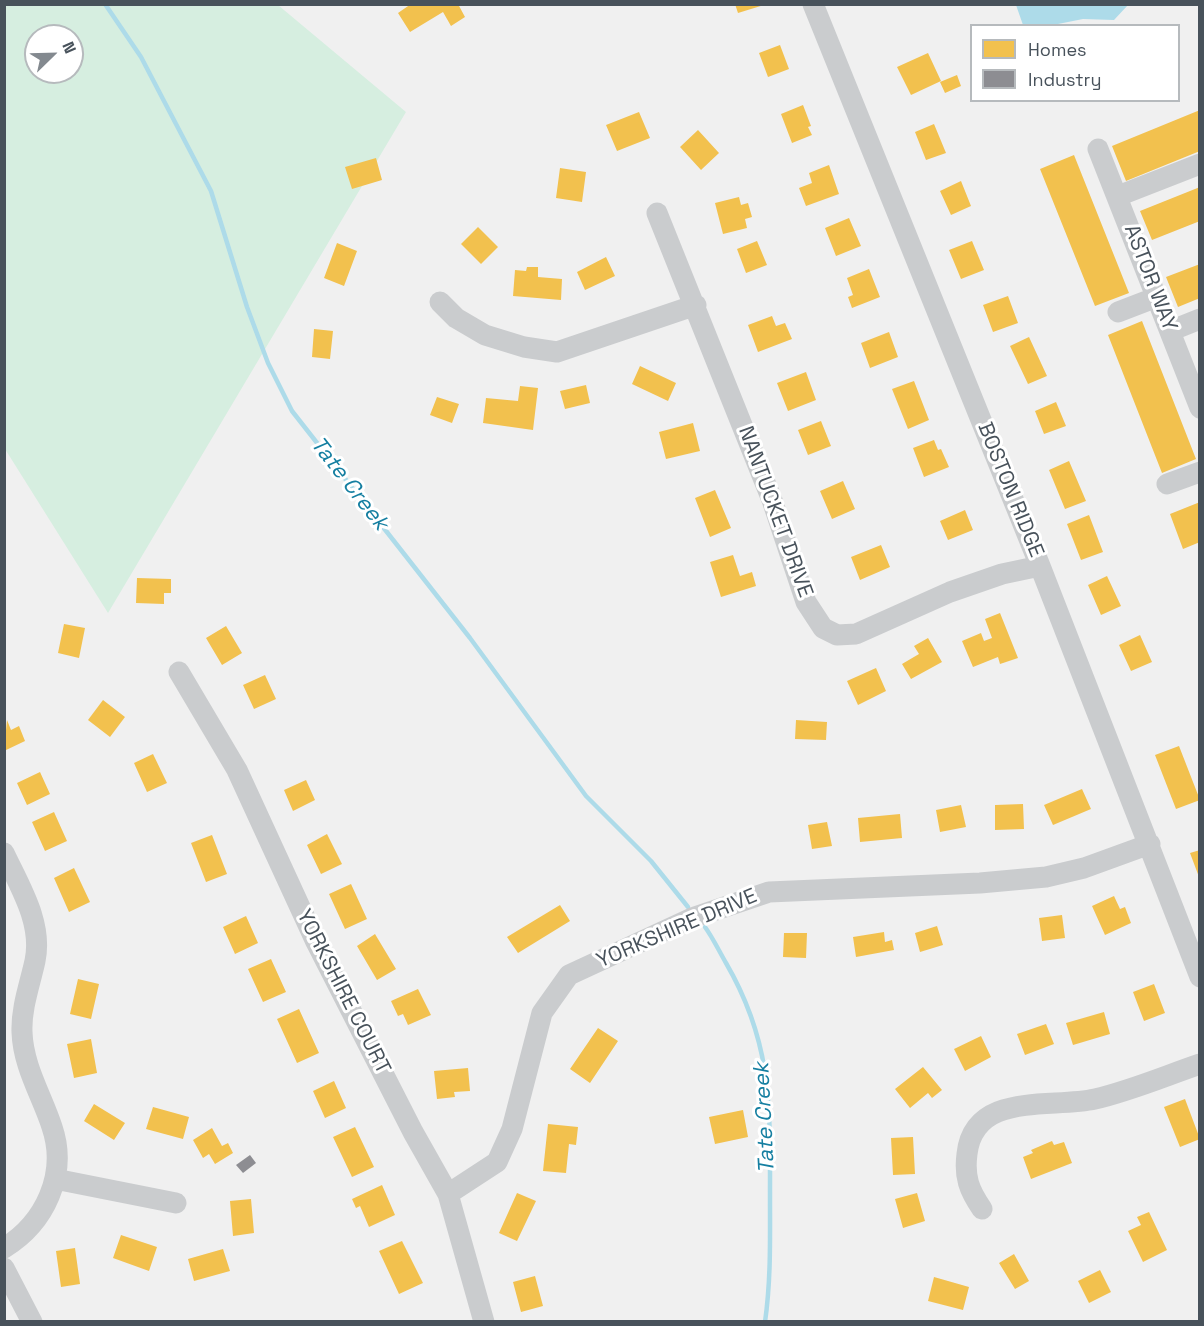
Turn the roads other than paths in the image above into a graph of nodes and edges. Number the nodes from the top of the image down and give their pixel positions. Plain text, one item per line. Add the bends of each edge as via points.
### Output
1 (813, 4) edge
2 (1098, 149) dead end
3 (1200, 164) edge
4 (1118, 196) junction
5 (657, 213) dead end
6 (1157, 297) junction
7 (441, 302) dead end
8 (696, 305) junction
9 (1118, 312) dead end
10 (1200, 319) edge
11 (1170, 331) junction
12 (1200, 408) edge
13 (1200, 472) edge
14 (1167, 484) dead end
15 (1040, 566) junction
16 (178, 672) dead end
17 (1150, 844) junction
18 (4, 854) edge
19 (1200, 977) edge
20 (1200, 1065) edge
21 (55, 1179) junction
22 (448, 1194) junction
23 (176, 1203) dead end
24 (982, 1209) dead end
25 (4, 1248) edge
26 (4, 1268) edge
27 (32, 1322) edge
28 (484, 1322) edge

1 - 15 street, BOSTON RIDGE
2 - 4 street, ASTOR WAY
3 - 4 street
4 - 6 street, ASTOR WAY
5 - 8 street, NANTUCKET DRIVE
6 - 9 street
6 - 11 street, ASTOR WAY
7 - 8 street via 456,318 485,335 557,352
8 - 15 street, NANTUCKET DRIVE via 772,500 806,602 823,627 837,635 856,634 950,592
10 - 11 street
11 - 12 street, ASTOR WAY
13 - 14 street
15 - 17 street, BOSTON RIDGE
16 - 22 street, YORKSHIRE COURT via 237,770 316,942
17 - 19 street, BOSTON RIDGE
17 - 22 street, YORKSHIRE DRIVE via 1046,877 769,892 692,918 569,975 542,1013 512,1130 497,1162
18 - 21 street via 33,918 36,958 22,1032 25,1053 56,1142
20 - 24 street via 1096,1098 1058,1105 1027,1104 983,1119 968,1143 965,1172 970,1192
21 - 23 street
21 - 25 street via 47,1205 35,1223
22 - 28 street, YORKSHIRE COURT
26 - 27 street

